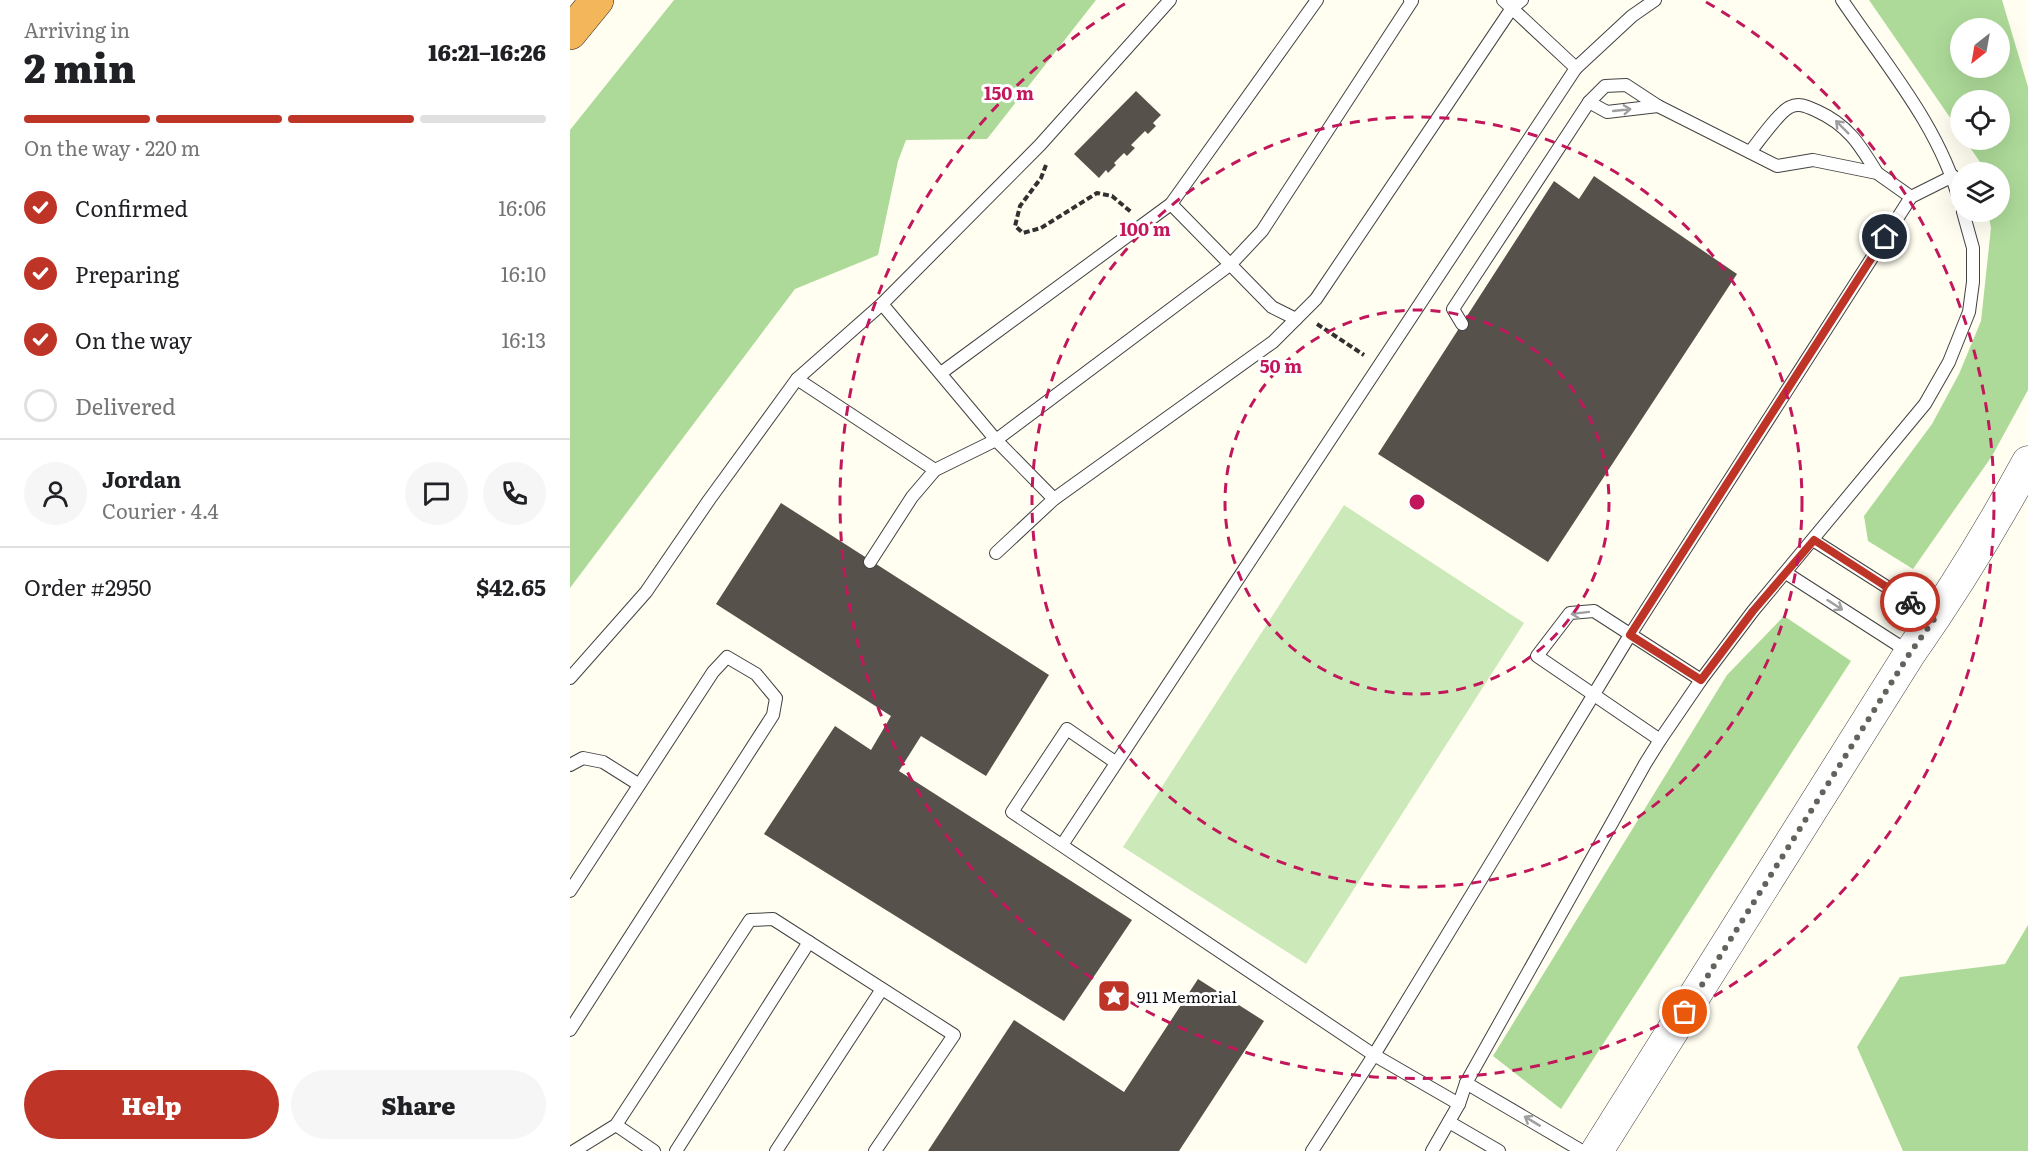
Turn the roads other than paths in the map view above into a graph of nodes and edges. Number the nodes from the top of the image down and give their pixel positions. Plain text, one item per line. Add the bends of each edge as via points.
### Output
1 (597, 0) edge
2 (1170, 0) edge
3 (1317, 0) edge
4 (1410, 0) edge
5 (1655, 0) edge
6 (1842, 0) edge
7 (1512, 3) edge
8 (570, 33) edge
9 (1576, 68) junction
10 (1589, 102) junction
11 (1658, 106) junction
12 (1750, 152) junction
13 (1950, 170) edge
14 (1877, 173) junction
15 (1950, 178) edge
16 (1911, 197) junction
17 (1171, 204) junction
18 (1966, 222) edge
19 (1231, 264) junction
20 (882, 303) junction
21 (1294, 320) junction
22 (1462, 324) dead end
23 (941, 373) junction
24 (797, 379) junction
25 (996, 440) junction
26 (2028, 462) edge
27 (935, 470) junction
28 (1054, 499) junction
29 (1814, 540) junction
30 (996, 553) dead end
31 (870, 562) dead end
32 (1786, 573) junction
33 (1935, 618) junction
34 (1630, 635) junction
35 (1910, 653) junction
36 (570, 678) edge
37 (1701, 680) junction
38 (1594, 695) junction
39 (1660, 740) junction
40 (1115, 762) junction
41 (570, 765) edge
42 (638, 784) junction
43 (1062, 845) junction
44 (570, 891) edge
45 (809, 942) junction
46 (882, 988) junction
47 (570, 1030) edge
48 (1374, 1055) junction
49 (1466, 1083) junction
50 (1459, 1104) junction
51 (1449, 1122) junction
52 (616, 1125) junction
53 (574, 1151) edge
54 (654, 1151) edge
55 (676, 1151) edge
56 (776, 1151) edge
57 (875, 1151) edge
58 (1312, 1151) edge
59 (1432, 1151) edge
60 (1498, 1151) edge
61 (1582, 1151) edge
62 (1597, 1151) edge

1 - 8 highway
2 - 20 lane via 1040,145
3 - 17 lane
4 - 19 lane via 1262,231
5 - 9 lane
6 - 13 lane via 1923,118
7 - 9 lane
7 - 21 lane via 1316,299
9 - 40 lane
10 -> 11 lane via 1607,112
10 - 11 lane via 1605,86 1626,86
10 - 22 lane via 1453,309
11 - 12 lane
12 - 14 lane via 1777,166 1813,160
14 -> 12 lane via 1860,144 1834,118 1797,104 1787,108
14 - 16 lane
15 - 16 lane
16 - 34 lane
17 - 19 lane
17 - 23 lane
18 - 29 lane via 1973,248 1973,282 1969,312 1949,362 1925,405
19 - 21 lane via 1272,307
19 - 25 lane
20 - 23 lane
20 - 24 lane
21 - 28 lane via 1273,342
23 - 25 lane
24 - 27 lane
24 - 36 lane via 645,592
25 - 27 lane
25 - 28 lane
26 - 33 street
27 - 31 lane via 912,497
28 - 30 lane
29 - 32 lane
29 - 33 lane
32 -> 35 lane
32 - 37 lane
33 - 35 street
34 - 37 lane
34 - 38 lane
34 -> 38 lane via 1594,611 1570,613 1537,656
35 - 62 street
37 - 39 lane
38 - 39 lane
38 - 48 lane
39 - 49 lane
40 - 43 lane
40 - 43 lane via 1067,729 1012,813
41 - 42 lane via 583,758 603,762
42 - 44 lane
42 - 47 lane via 727,657 756,674 776,698 773,716
43 - 48 lane
45 - 46 lane
45 - 52 lane via 773,919 750,920
45 - 55 lane
46 - 56 lane
46 - 57 lane via 954,1035
48 - 50 lane
48 - 58 lane
49 - 50 lane
61 -> 49 lane
50 - 51 lane
51 - 59 lane
51 - 60 lane
52 - 53 lane
52 - 54 lane

